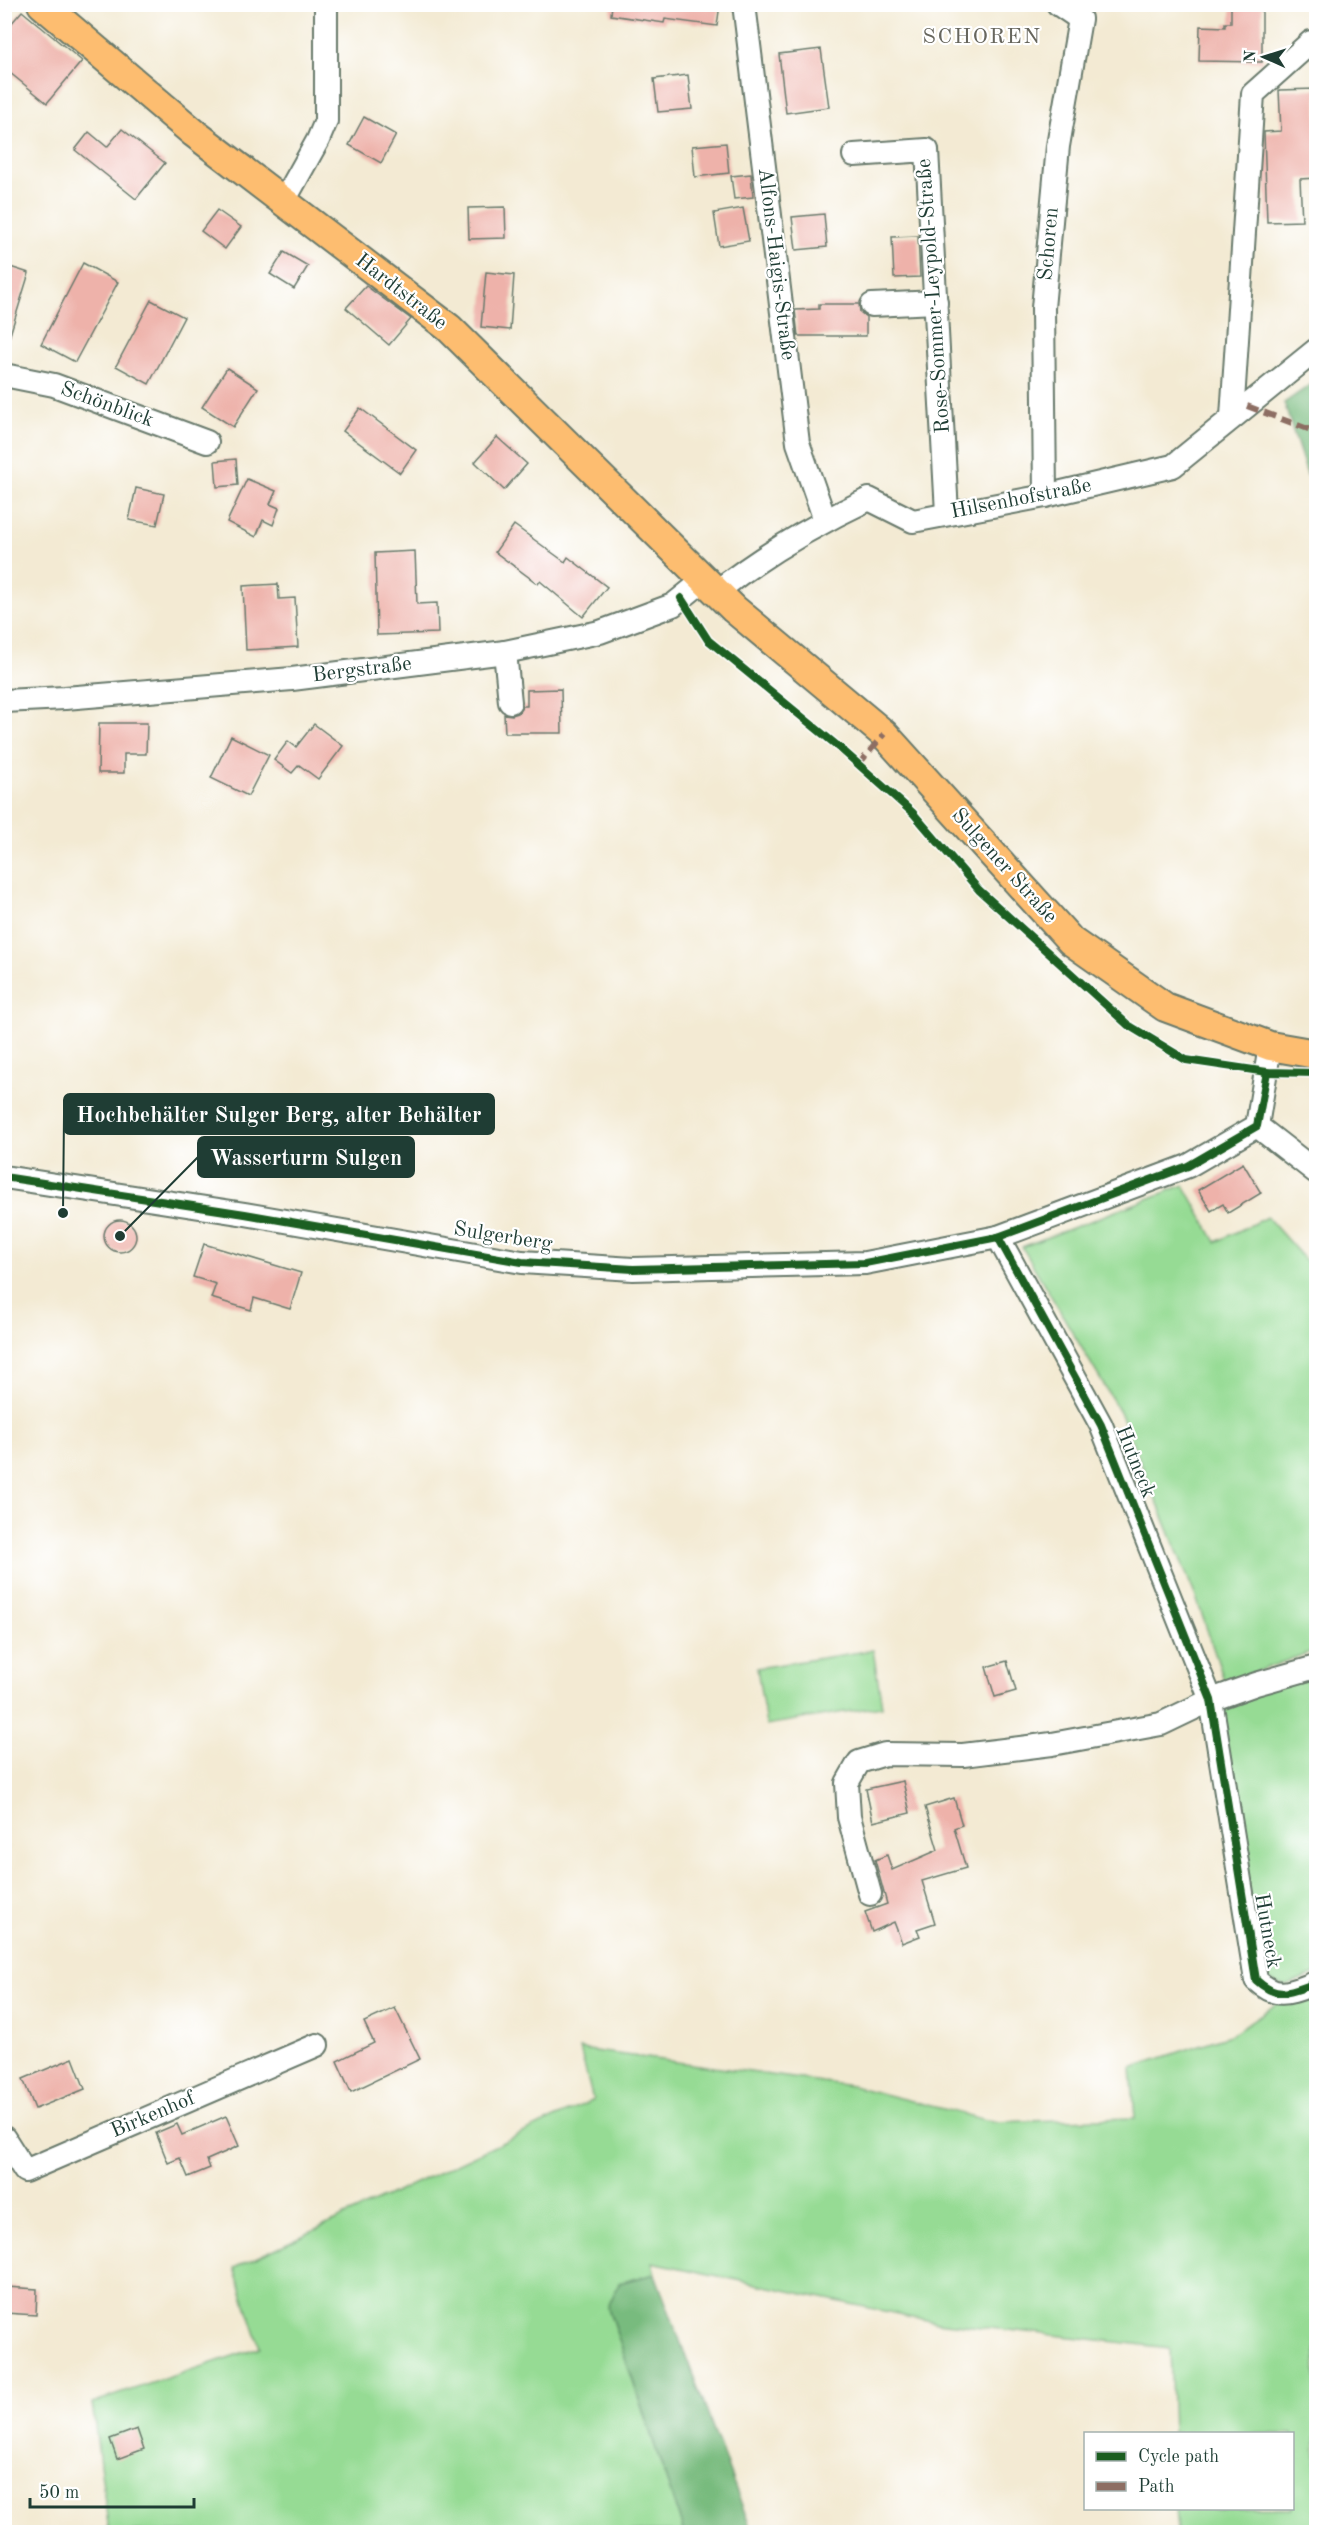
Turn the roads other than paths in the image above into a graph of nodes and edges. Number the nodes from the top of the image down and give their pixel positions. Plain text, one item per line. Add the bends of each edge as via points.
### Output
1 (42, 4) edge
2 (326, 4) edge
3 (744, 4) edge
4 (1058, 4) edge
5 (1311, 42) dead end
6 (854, 155) dead end
7 (284, 201) junction
8 (936, 302) junction
9 (872, 304) dead end
10 (1317, 350) edge
11 (4, 375) edge
12 (1232, 417) junction
13 (207, 442) dead end
14 (1045, 496) junction
15 (947, 513) junction
16 (825, 520) junction
17 (718, 594) junction
18 (505, 652) junction
19 (4, 700) edge
20 (510, 702) dead end
21 (1270, 1046) junction
22 (1317, 1054) edge
23 (1257, 1126) junction
24 (1317, 1172) edge
25 (4, 1177) edge
26 (998, 1237) junction
27 (1317, 1667) edge
28 (1211, 1700) junction
29 (870, 1894) dead end
30 (1317, 1983) edge
31 (317, 2045) dead end
32 (4, 2138) edge

1 - 7 main road, Hardtstraße via 194,133
2 - 7 street via 326,121
3 - 16 street, Alfons-Haigis-Straße via 798,443
4 - 14 street, Schoren via 1080,19 1058,146 1043,308
5 - 12 street via 1253,94
6 - 8 street, Rose-Sommer-Leypold-Straße via 927,150
7 - 17 main road, Hardtstraße via 449,328
8 - 9 street
8 - 15 street, Rose-Sommer-Leypold-Straße
10 - 12 street, Hilsenhofstraße
11 - 13 street, Schönblick via 54,385
12 - 14 street, Hilsenhofstraße via 1173,466
14 - 15 street, Hilsenhofstraße
15 - 16 street, Hilsenhofstraße via 913,521 869,499
16 - 17 street, Hilsenhofstraße via 756,561
17 - 18 street, Bergstraße via 673,605 600,632
17 - 21 main road, Sulgener Straße via 884,734 1071,941 1166,1007
18 - 19 street, Bergstraße via 292,679
18 - 20 street
21 - 22 main road, Sulgener Straße
21 - 23 street
23 - 24 street
23 - 26 street via 1188,1166
25 - 26 street, Sulgerberg via 522,1262 633,1269 865,1263
26 - 28 street, Hutneck via 1101,1425
27 - 28 street
28 - 29 street via 1161,1724 1052,1744 963,1755 885,1754 859,1762 847,1783 849,1817
28 - 30 street, Hutneck via 1256,1980 1268,1990 1285,1994
31 - 32 street, Birkenhof via 25,2170

